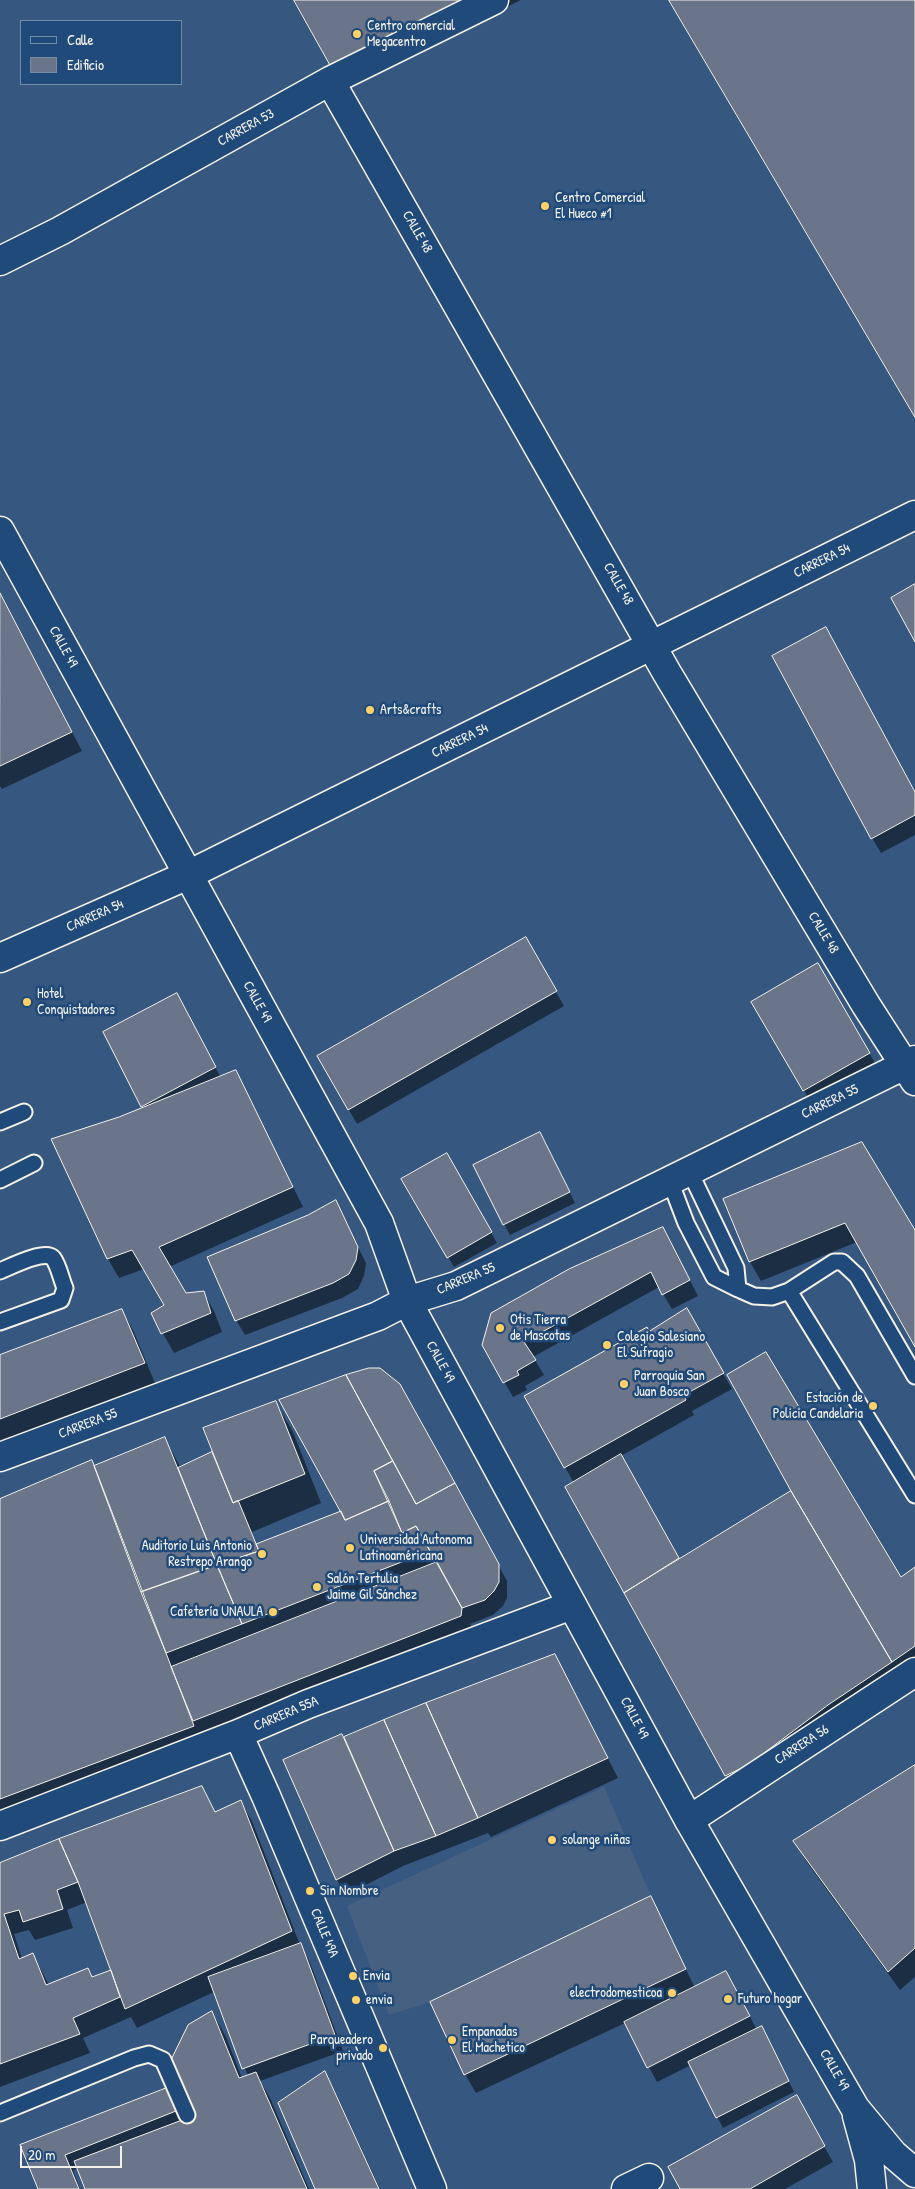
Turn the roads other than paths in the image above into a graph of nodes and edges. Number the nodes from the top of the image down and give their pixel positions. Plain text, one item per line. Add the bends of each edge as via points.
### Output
1 (494, 0) edge
2 (330, 81) junction
3 (0, 261) edge
4 (915, 515) edge
5 (0, 531) edge
6 (652, 645) junction
7 (188, 876) junction
8 (0, 958) edge
9 (912, 1069) edge
10 (24, 1112) dead end
11 (0, 1122) edge
12 (34, 1164) dead end
13 (679, 1176) junction
14 (0, 1180) edge
15 (0, 1271) edge
16 (738, 1289) junction
17 (789, 1291) junction
18 (407, 1301) junction
19 (0, 1322) edge
20 (915, 1376) edge
21 (0, 1457) edge
22 (915, 1495) edge
23 (572, 1605) junction
24 (915, 1672) edge
25 (238, 1734) junction
26 (689, 1820) junction
27 (0, 1826) edge
28 (855, 2108) junction
29 (0, 2114) edge
30 (187, 2115) dead end
31 (915, 2172) edge
32 (432, 2189) edge
33 (872, 2189) edge

1 - 2 street, CARRERA 53
2 - 3 street, CARRERA 53
2 - 6 street, CALLE 48
4 - 6 street, CARRERA 54
5 - 7 street, CALLE 49
6 - 7 street, CARRERA 54
6 - 9 street, CALLE 48 via 866,1005
7 - 8 street, CARRERA 54
7 - 18 street, CALLE 49 via 379,1222
9 - 13 street, CARRERA 55 via 867,1085
10 - 11 lane
12 - 14 lane
13 - 16 lane via 736,1268
13 - 16 lane via 686,1223 714,1277
13 - 18 street, CARRERA 55 via 456,1286
15 - 19 lane via 42,1255 50,1256 65,1288 61,1300
16 - 17 lane via 754,1296 772,1297
17 - 20 lane via 834,1262 842,1262 857,1276
17 - 22 lane
18 - 21 street, CARRERA 55 via 378,1316
18 - 23 street, CALLE 49
23 - 25 street, CARRERA 55A via 308,1704
23 - 26 street, CALLE 49
24 - 26 street, CARRERA 56
25 - 27 street, CARRERA 55A
25 - 32 street, CALLE 49A
26 - 28 street, CALLE 49
28 - 31 street, CALLE 49 via 893,2154
28 - 33 street
29 - 30 lane via 149,2054 163,2060

